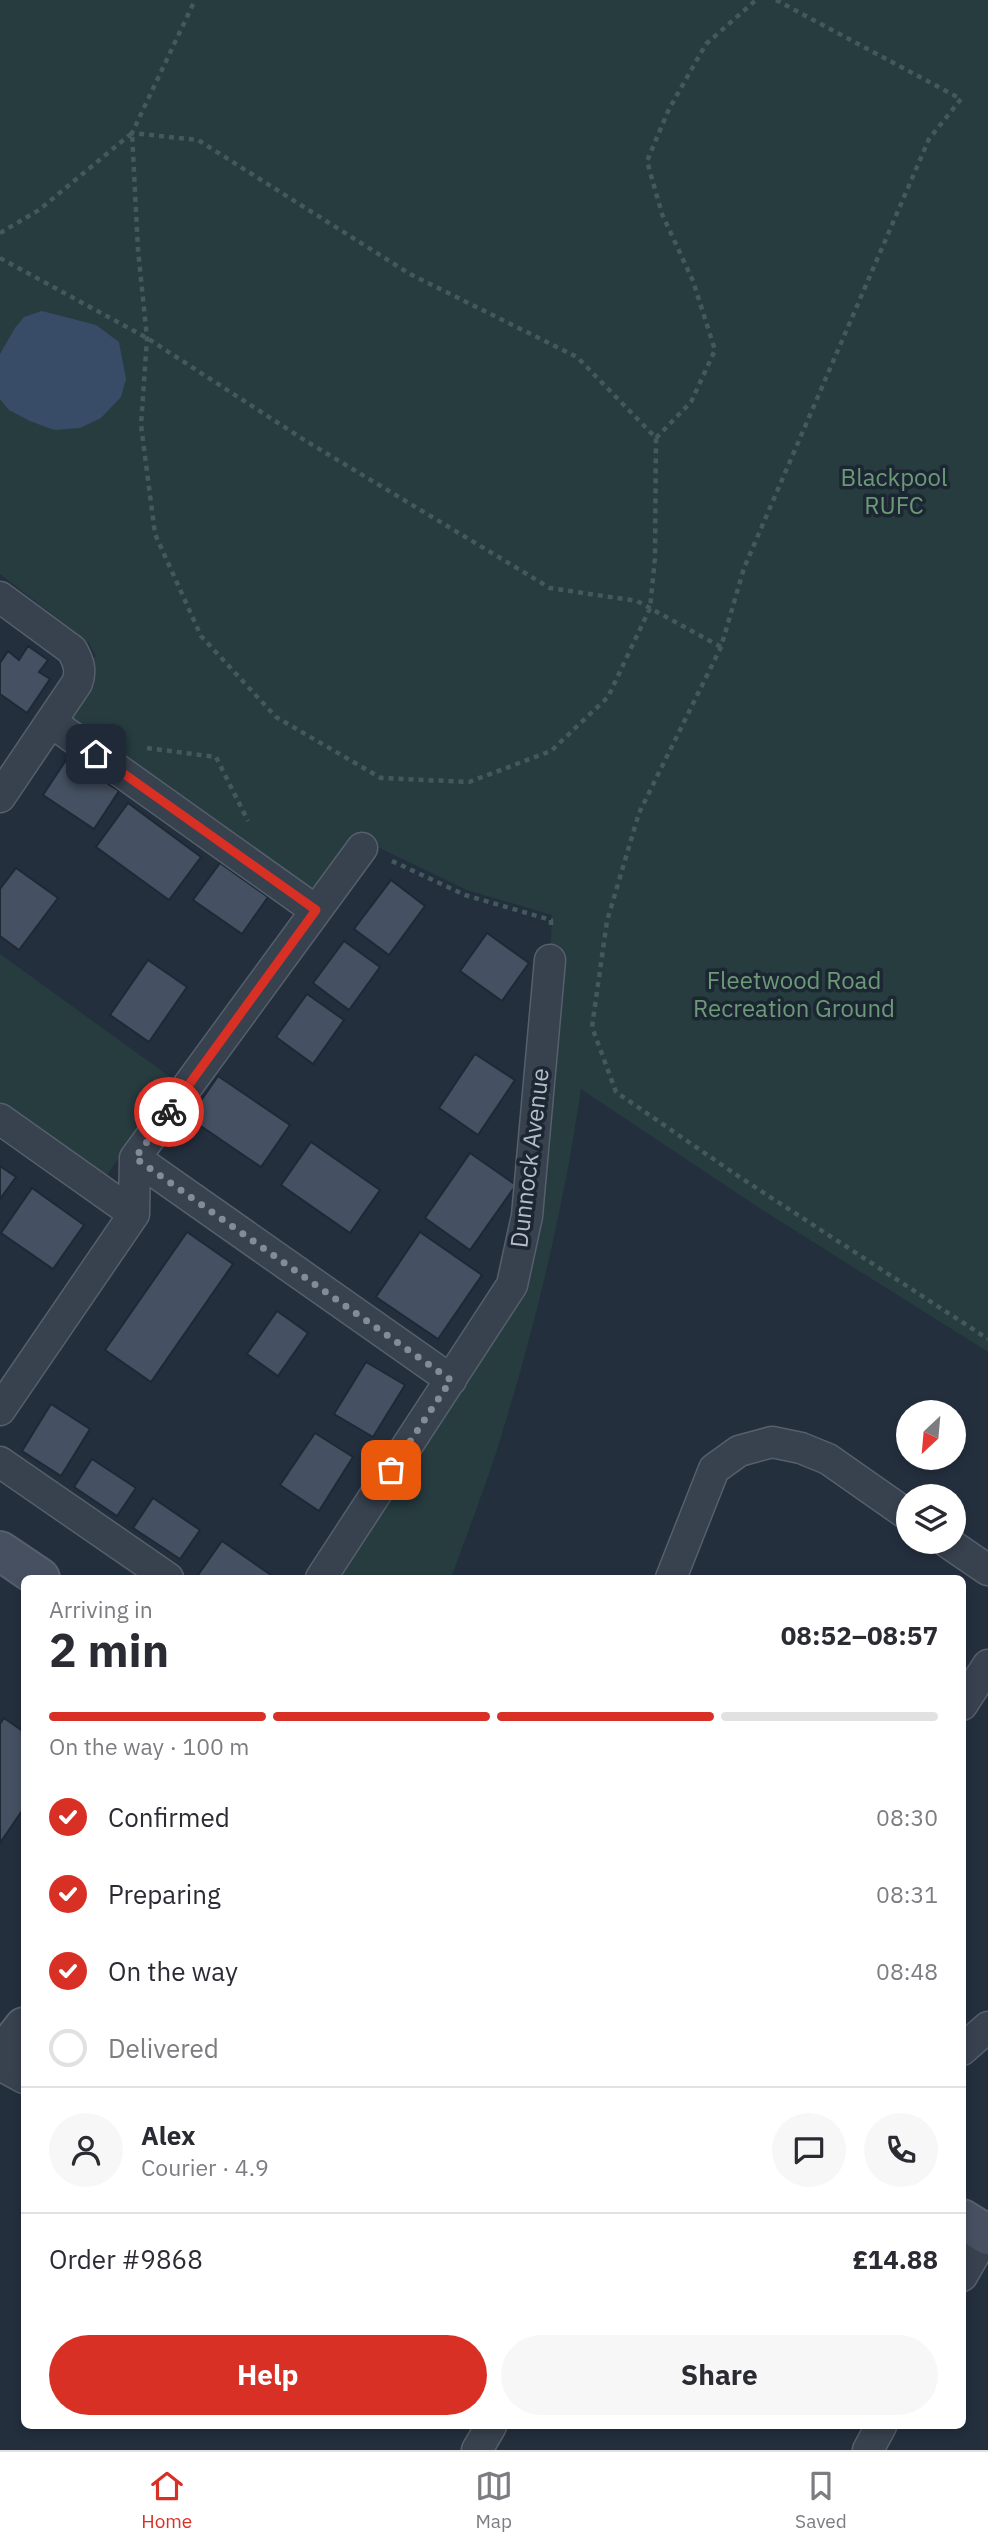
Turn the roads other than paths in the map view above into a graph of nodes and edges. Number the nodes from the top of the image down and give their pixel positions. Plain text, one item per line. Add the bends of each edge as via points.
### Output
1 (0, 597) edge
2 (51, 722) junction
3 (0, 797) edge
4 (362, 848) road end
5 (316, 910) junction
6 (550, 960) road end
7 (0, 1119) edge
8 (135, 1158) junction
9 (134, 1214) junction
10 (451, 1380) junction
11 (0, 1410) edge
12 (0, 1462) edge
13 (896, 1507) edge
14 (0, 1551) edge
15 (965, 1554) edge
16 (988, 1570) edge
17 (36, 1575) edge
18 (164, 1575) edge
19 (323, 1575) edge
20 (672, 1575) edge
21 (988, 1665) edge
22 (966, 1699) edge
23 (988, 2027) edge
24 (21, 2031) edge
25 (966, 2046) edge
26 (0, 2058) edge
27 (0, 2065) edge
28 (21, 2076) edge
29 (979, 2229) edge
30 (966, 2265) edge
31 (489, 2429) edge
32 (879, 2429) edge
33 (477, 2450) edge
34 (868, 2450) edge

1 - 2 street via 72,650 78,660 81,674
2 - 3 street
2 - 5 street
4 - 5 street
5 - 8 street
6 - 10 street, Dunnock Avenue via 527,1216 512,1284
7 - 9 street
8 - 9 street
8 - 10 street
9 - 11 street
10 - 19 street, Dunnock Avenue
12 - 18 street
13 - 20 street via 828,1459 801,1448 772,1442 739,1451 713,1469
14 - 17 main road
15 - 16 street
21 - 22 street
23 - 25 street
24 - 26 street
27 - 28 street
29 - 30 street
31 - 33 street
32 - 34 street

